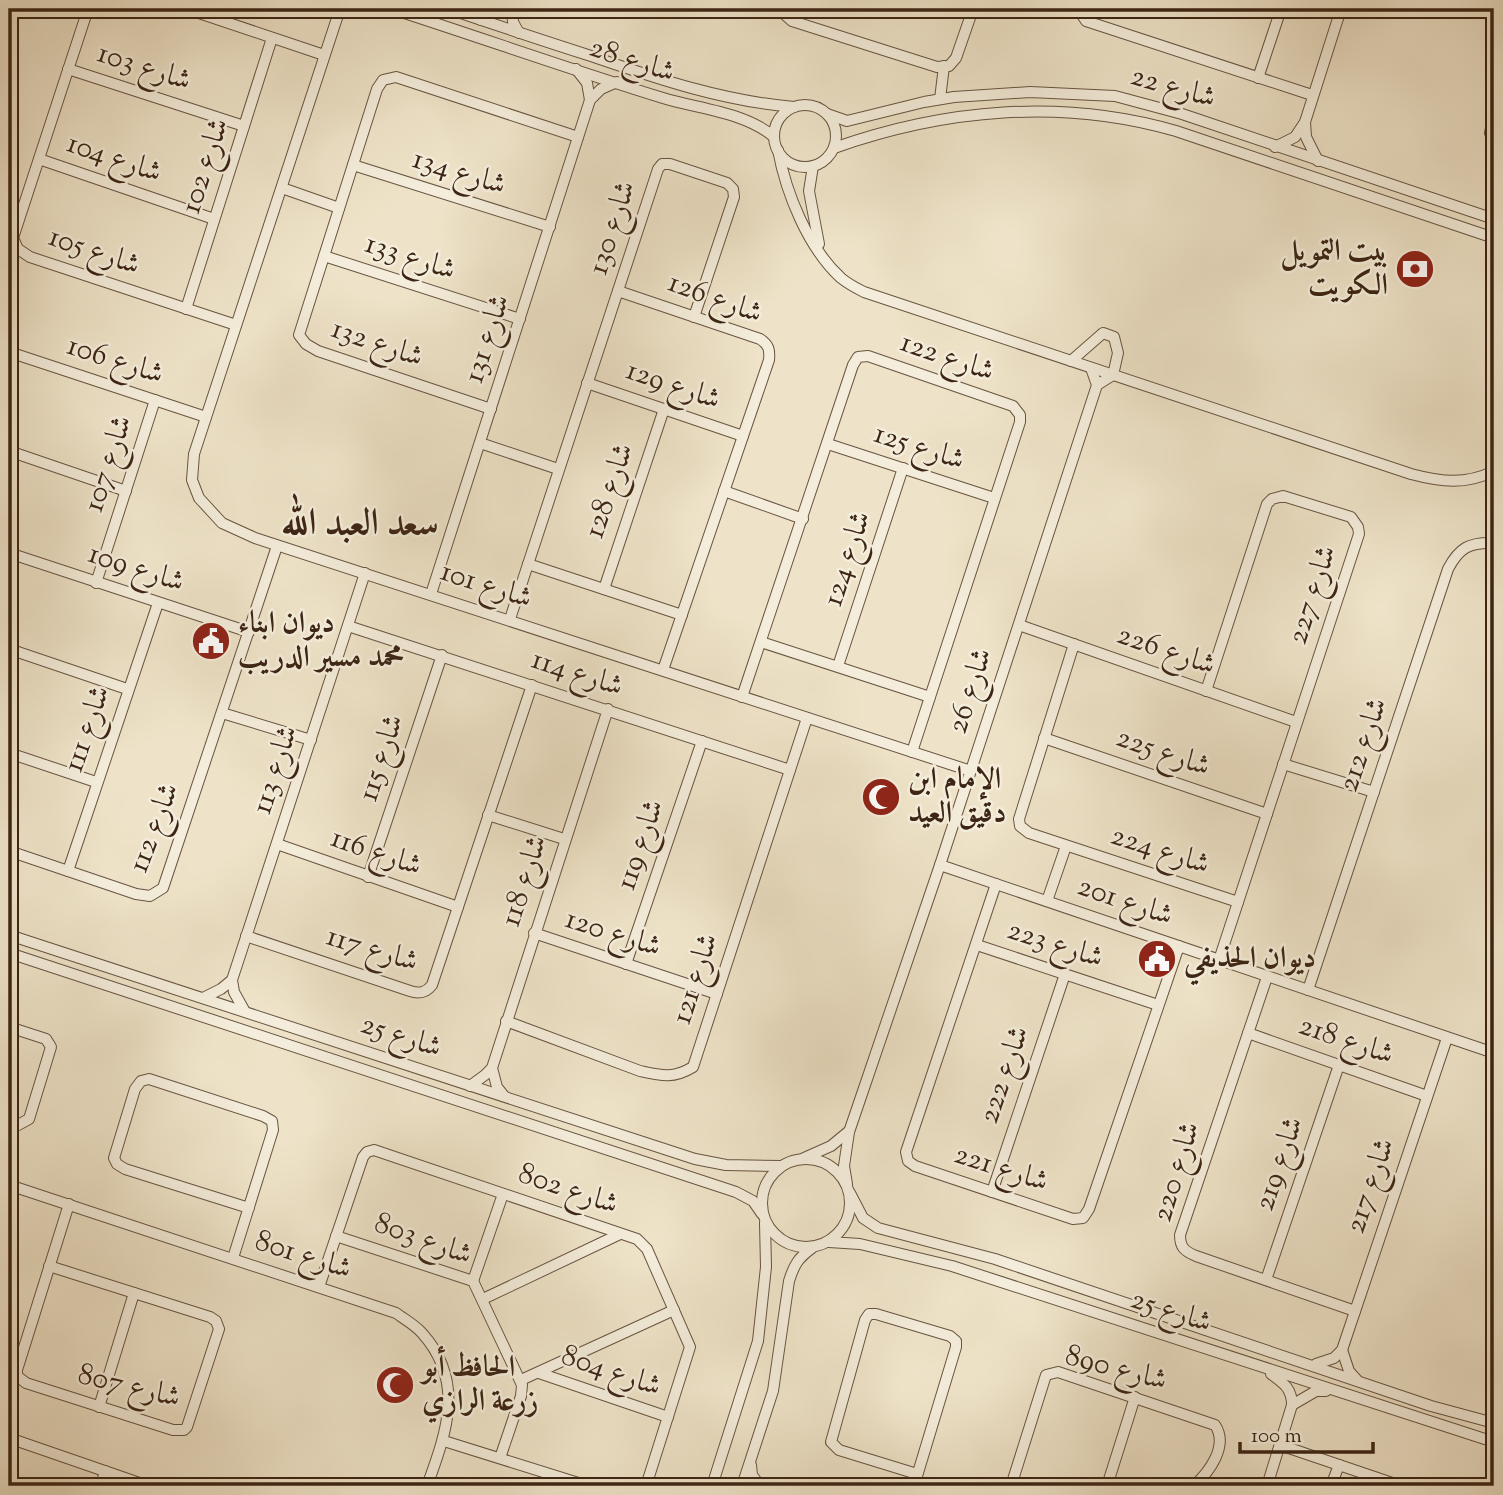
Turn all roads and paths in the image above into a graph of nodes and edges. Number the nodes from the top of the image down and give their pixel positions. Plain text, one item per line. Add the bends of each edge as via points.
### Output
1 (88, 9) edge
2 (187, 9) edge
3 (347, 9) edge
4 (392, 9) edge
5 (449, 9) edge
6 (506, 9) edge
7 (512, 9) edge
8 (638, 9) edge
9 (672, 9) edge
10 (781, 9) edge
11 (973, 9) edge
12 (1078, 9) edge
13 (1281, 9) edge
14 (1341, 9) edge
15 (337, 12) edge
16 (481, 20) junction
17 (519, 33) junction
18 (272, 38) junction
19 (324, 55) junction
20 (944, 66) junction
21 (68, 69) junction
22 (576, 69) junction
23 (1258, 78) junction
24 (617, 82) junction
25 (1312, 95) junction
26 (940, 99) junction
27 (590, 100) junction
28 (794, 107) junction
29 (827, 114) junction
30 (1494, 114) edge
31 (1306, 122) junction
32 (244, 126) junction
33 (578, 137) junction
34 (774, 137) junction
35 (1494, 144) edge
36 (1275, 146) junction
37 (834, 148) junction
38 (778, 150) junction
39 (39, 159) junction
40 (1318, 161) junction
41 (353, 165) junction
42 (813, 166) junction
43 (282, 188) junction
44 (339, 208) junction
45 (214, 219) junction
46 (1494, 219) edge
47 (550, 227) junction
48 (1494, 238) edge
49 (821, 254) junction
50 (324, 256) junction
51 (618, 291) junction
52 (186, 309) junction
53 (694, 317) junction
54 (520, 319) junction
55 (236, 325) junction
56 (9, 352) edge
57 (1071, 361) junction
58 (1091, 368) junction
59 (1113, 375) junction
60 (587, 383) junction
61 (1097, 385) junction
62 (155, 400) junction
63 (491, 409) junction
64 (664, 409) junction
65 (206, 417) junction
66 (743, 436) junction
67 (480, 443) junction
68 (828, 444) junction
69 (9, 451) edge
70 (903, 468) junction
71 (558, 469) junction
72 (1494, 471) edge
73 (126, 491) junction
74 (724, 491) junction
75 (995, 498) junction
76 (803, 519) junction
77 (1494, 543) edge
78 (277, 546) junction
79 (9, 553) edge
80 (528, 564) junction
81 (365, 573) junction
82 (96, 583) junction
83 (604, 589) junction
84 (431, 594) junction
85 (158, 603) junction
86 (682, 615) junction
87 (510, 619) junction
88 (1019, 625) junction
89 (348, 626) junction
90 (249, 632) junction
91 (761, 642) junction
92 (1074, 644) junction
93 (9, 649) edge
94 (442, 656) junction
95 (838, 666) junction
96 (663, 670) junction
97 (532, 685) junction
98 (127, 689) junction
99 (1206, 691) junction
100 (742, 696) junction
101 (930, 697) junction
102 (608, 709) junction
103 (222, 713) junction
104 (807, 718) junction
105 (1296, 722) junction
106 (1044, 738) junction
107 (311, 740) junction
108 (702, 741) junction
109 (912, 752) junction
110 (9, 753) edge
111 (1283, 764) junction
112 (790, 770) junction
113 (971, 771) junction
114 (96, 782) junction
115 (1374, 792) junction
116 (1267, 814) junction
117 (488, 815) junction
118 (564, 839) junction
119 (277, 845) junction
120 (1066, 846) junction
121 (9, 851) edge
122 (940, 865) junction
123 (68, 871) junction
124 (368, 877) junction
125 (996, 884) junction
126 (1047, 901) junction
127 (1238, 902) junction
128 (458, 907) junction
129 (534, 933) junction
130 (9, 934) edge
131 (246, 936) junction
132 (977, 945) junction
133 (1179, 946) junction
134 (9, 953) edge
135 (1219, 960) junction
136 (626, 964) junction
137 (123, 972) junction
138 (1065, 974) junction
139 (1267, 977) junction
140 (232, 980) junction
141 (116, 989) junction
142 (1307, 990) junction
143 (716, 994) junction
144 (203, 998) junction
145 (1158, 1005) junction
146 (244, 1010) junction
147 (506, 1021) junction
148 (9, 1027) edge
149 (1248, 1033) junction
150 (1447, 1038) junction
151 (1494, 1053) edge
152 (1339, 1065) junction
153 (492, 1068) junction
154 (470, 1086) junction
155 (1427, 1096) junction
156 (505, 1097) junction
157 (9, 1123) edge
158 (849, 1132) junction
159 (803, 1159) junction
160 (781, 1166) junction
161 (9, 1185) edge
162 (848, 1189) junction
163 (992, 1192) junction
164 (503, 1194) junction
165 (68, 1204) junction
166 (248, 1208) junction
167 (764, 1218) junction
168 (620, 1234) junction
169 (336, 1236) junction
170 (829, 1242) junction
171 (812, 1248) junction
172 (233, 1258) junction
173 (49, 1266) junction
174 (1266, 1280) junction
175 (473, 1281) junction
176 (319, 1287) junction
177 (1021, 1288) junction
178 (134, 1293) junction
179 (483, 1299) junction
180 (1120, 1301) junction
181 (674, 1310) junction
182 (1355, 1311) junction
183 (1342, 1350) junction
184 (1313, 1365) junction
185 (1258, 1366) junction
186 (539, 1373) junction
187 (521, 1380) junction
188 (1357, 1380) junction
189 (1339, 1392) junction
190 (1135, 1397) junction
191 (1292, 1405) junction
192 (99, 1407) junction
193 (668, 1418) junction
194 (1494, 1423) edge
195 (9, 1438) edge
196 (444, 1441) junction
197 (1494, 1442) edge
198 (1280, 1445) junction
199 (500, 1458) junction
200 (750, 1458) junction
201 (1339, 1465) junction
202 (105, 1471) junction
203 (917, 1474) junction
204 (101, 1486) edge
205 (148, 1486) edge
206 (427, 1486) edge
207 (588, 1486) edge
208 (646, 1486) edge
209 (712, 1486) edge
210 (742, 1486) edge
211 (760, 1486) edge
212 (914, 1486) edge
213 (1011, 1486) edge
214 (1107, 1486) edge
215 (1194, 1486) edge
216 (1266, 1486) edge
217 (1331, 1486) edge
218 (1401, 1486) edge

1 - 21 street, شارع 105
2 - 18 street
3 - 15 street, شارع 101
4 - 22 street, شارع 28
5 - 16 street, شارع 28
6 - 16 street
7 - 17 street
8 - 9 street
10 - 20 street via 792,21
11 - 20 street via 956,58
12 - 23 street via 1086,21
13 - 23 street
14 - 25 street
15 - 19 street, شارع 101
16 - 17 street, شارع 28
17 - 28 street, شارع 28 via 714,95
18 - 19 street
18 - 32 street, شارع 102
19 - 43 street, شارع 101
20 - 26 street
21 - 32 street, شارع 103
21 - 39 street, شارع 105
22 - 24 street, شارع 28
22 - 27 street via 587,83
23 - 25 street
24 - 27 street
24 - 34 street, شارع 28 via 749,122
25 - 31 street
26 - 29 street, شارع 22 via 847,121
26 - 36 street, شارع 22 via 1030,92 1115,96
27 - 33 street, شارع 131
28 - 29 street via 811,105
28 - 34 street via 777,123
29 - 37 street via 837,135
30 - 35 street via 1490,133
31 - 36 street via 1295,137
31 - 40 street via 1306,137
32 - 45 street, شارع 102
33 - 41 street, شارع 132 via 396,77 383,80 377,89
33 - 47 street, شارع 131
34 - 38 street
36 - 40 street, شارع 22
37 - 42 street
37 - 48 street, شارع 22 via 919,122 958,116 1036,111 1112,117 1175,131
38 - 42 street via 799,166
38 - 49 street via 798,214
39 - 45 street, شارع 104
39 - 52 street, شارع 105 via 13,238 18,249
40 - 46 street, شارع 22
41 - 44 street, شارع 132
41 - 47 street, شارع 134
42 - 49 street via 810,201
43 - 44 street
43 - 55 street, شارع 101
44 - 50 street, شارع 132
45 - 52 street, شارع 102
47 - 54 street, شارع 131
49 - 57 street via 841,278 864,292
50 - 54 street, شارع 133
50 - 63 street, شارع 132 via 299,335 306,344
51 - 53 street, شارع 126
51 - 53 street, شارع 130 via 662,164 727,183 734,192
51 - 60 street, شارع 130
52 - 55 street, شارع 105
53 - 66 street, شارع 126 via 768,346 769,360
54 - 63 street, شارع 131
55 - 65 street, شارع 101
56 - 62 street, شارع 106
57 - 58 street
57 - 59 street via 1107,334 1118,346
58 - 59 street
58 - 61 street
59 - 61 street
59 - 72 street via 1439,481 1458,482
60 - 64 street, شارع 129
60 - 71 street, شارع 130
61 - 88 street, شارع 26
62 - 65 street, شارع 106
62 - 73 street, شارع 107
63 - 67 street, شارع 131
64 - 66 street, شارع 129
64 - 83 street, شارع 128
65 - 78 street, شارع 101 via 192,464 199,498 222,523
66 - 74 street, شارع 126
67 - 71 street
67 - 84 street, شارع 131
68 - 70 street, شارع 125
68 - 75 street, شارع 122 via 855,361 868,356 1018,411 1020,422
68 - 76 street, شارع 122
69 - 73 street
70 - 75 street, شارع 125
70 - 95 street, شارع 124
71 - 80 street, شارع 130
73 - 82 street, شارع 107
74 - 76 street
74 - 86 street, شارع 126
75 - 101 street, شارع 122
76 - 91 street, شارع 122
77 - 115 street, شارع 212 via 1468,546 1456,554 1448,569
78 - 81 street, شارع 101
78 - 90 street, شارع 112
79 - 82 street, شارع 109
80 - 83 street
80 - 87 street, شارع 130
81 - 84 street, شارع 101
81 - 89 street, شارع 113
82 - 85 street, شارع 109
83 - 86 street
84 - 87 street, شارع 101
85 - 90 street, شارع 109
85 - 98 street, شارع 111
86 - 96 street, شارع 126
87 - 96 street, شارع 101
88 - 92 street, شارع 226
88 - 113 street, شارع 26
89 - 94 street, شارع 114
89 - 107 street, شارع 113
90 - 103 street, شارع 112
91 - 95 street
91 - 100 street, شارع 122
92 - 99 street, شارع 226
92 - 106 street, شارع 224
93 - 98 street
94 - 97 street, شارع 114
94 - 124 street, شارع 115
95 - 101 street
96 - 100 street, شارع 101
97 - 102 street, شارع 114
97 - 117 street, شارع 117
98 - 114 street, شارع 111
99 - 105 street, شارع 226
99 - 105 street, شارع 227 via 1267,504 1283,496 1351,517 1359,534
100 - 104 street, شارع 101
101 - 109 street, شارع 122
102 - 108 street, شارع 114
102 - 118 street, شارع 118
103 - 107 street
103 - 123 street, شارع 112 via 163,888 150,896 136,894
104 - 109 street, شارع 101
104 - 112 street, شارع 121
105 - 111 street, شارع 227
106 - 116 street, شارع 225
106 - 120 street, شارع 224 via 1020,826
107 - 119 street, شارع 113
108 - 112 street, شارع 114
108 - 136 street, شارع 119
109 - 113 street, شارع 101
110 - 114 street
111 - 115 street
111 - 116 street, شارع 227
112 - 143 street, شارع 121
113 - 122 street, شارع 26
114 - 123 street, شارع 111
115 - 142 street, شارع 212
116 - 127 street, شارع 227
117 - 118 street
117 - 128 street, شارع 117
118 - 129 street, شارع 118
119 - 124 street, شارع 116
119 - 131 street, شارع 113
120 - 126 street, شارع 224
120 - 127 street, شارع 224
121 - 123 street, شارع 112
122 - 125 street, شارع 201
122 - 158 street, شارع 26
124 - 128 street, شارع 116
125 - 126 street, شارع 201
125 - 132 street, شارع 221
126 - 133 street, شارع 201
127 - 135 street, شارع 227
128 - 131 street, شارع 117 via 432,985 421,993
129 - 136 street, شارع 120
129 - 147 street, شارع 118
130 - 137 street, شارع 25
131 - 140 street, شارع 113
132 - 138 street, شارع 223
132 - 163 street, شارع 221 via 906,1157 915,1166
133 - 135 street, شارع 201
133 - 145 street, شارع 221
134 - 141 street, شارع 25
135 - 139 street, شارع 201
136 - 143 street, شارع 120
137 - 141 street
137 - 144 street, شارع 25
138 - 145 street, شارع 223
138 - 163 street, شارع 222
139 - 142 street, شارع 201
139 - 149 street, شارع 220
140 - 144 street
140 - 146 street
141 - 167 street, شارع 25 via 736,1192 753,1202
142 - 150 street, شارع 201
143 - 147 street, شارع 121 via 693,1067 678,1075 640,1071
144 - 146 street, شارع 25
145 - 163 street, شارع 221 via 1087,1214 1073,1219
146 - 154 street, شارع 25
147 - 153 street, شارع 118
148 - 157 street via 46,1039 51,1047 29,1119 24,1124
149 - 152 street, شارع 218
149 - 174 street, شارع 220 via 1180,1243 1196,1256
150 - 151 street, شارع 201
150 - 155 street, شارع 217
152 - 155 street, شارع 218
152 - 174 street, شارع 219
153 - 154 street
153 - 156 street
154 - 156 street, شارع 25
155 - 182 street, شارع 217
156 - 160 street, شارع 25 via 695,1159
158 - 159 street
158 - 162 street, شارع 26 via 844,1166
159 - 160 street
159 - 162 street via 828,1164
160 - 167 street via 764,1187
161 - 165 street, شارع 801
162 - 170 street via 850,1212 843,1229
162 - 180 street, شارع 25 via 863,1218 878,1228 995,1259
164 - 168 street, شارع 802
164 - 169 street, شارع 802 via 374,1150 363,1157
164 - 175 street
165 - 172 street, شارع 801
165 - 173 street, شارع 807
166 - 166 street via 272,1121 149,1079 141,1082 114,1158 117,1164
166 - 172 street
167 - 171 street via 776,1237 793,1246
167 - 209 street via 766,1267 758,1341
168 - 179 street
168 - 181 street, شارع 802 via 637,1239 647,1249
169 - 175 street, شارع 803
169 - 176 street, شارع 802
170 - 171 street
170 - 177 street, شارع 25 via 860,1244 952,1266
171 - 200 street via 793,1266 773,1391
172 - 176 street, شارع 801
173 - 178 street, شارع 807
173 - 192 street, شارع 807 via 17,1376
174 - 182 street, شارع 220
175 - 179 street, شارع 803
176 - 196 street, شارع 801 via 396,1313 421,1332 438,1355 447,1380
177 - 180 street via 1034,1286 1114,1312 1121,1308
177 - 185 street, شارع 25
178 - 192 street
178 - 192 street, شارع 807 via 210,1317 219,1329 184,1430
179 - 187 street, شارع 803
180 - 184 street, شارع 25
181 - 186 street, شارع 804
181 - 193 street, شارع 802 via 690,1354
182 - 183 street, شارع 217
183 - 184 street
183 - 188 street
184 - 185 street via 1259,1354
184 - 188 street, شارع 25
185 - 189 street, شارع 25
185 - 191 street via 1280,1380 1292,1394
186 - 187 street, شارع 804
186 - 193 street, شارع 804
187 - 199 street via 521,1396
188 - 194 street, شارع 25
189 - 191 street via 1316,1391
189 - 197 street, شارع 25
190 - 213 street, شارع 890 via 1058,1372 1048,1373
190 - 214 street
190 - 215 street, شارع 890 via 1211,1422 1218,1429 1213,1464
191 - 198 street
193 - 208 street, شارع 802
195 - 202 street
196 - 199 street
196 - 206 street, شارع 801
198 - 201 street
198 - 216 street
199 - 207 street
200 - 210 street
200 - 211 street via 752,1475
201 - 217 street
201 - 218 street
202 - 204 street
202 - 205 street
203 - 203 street via 956,1341 869,1314 831,1442 839,1450
203 - 212 street

